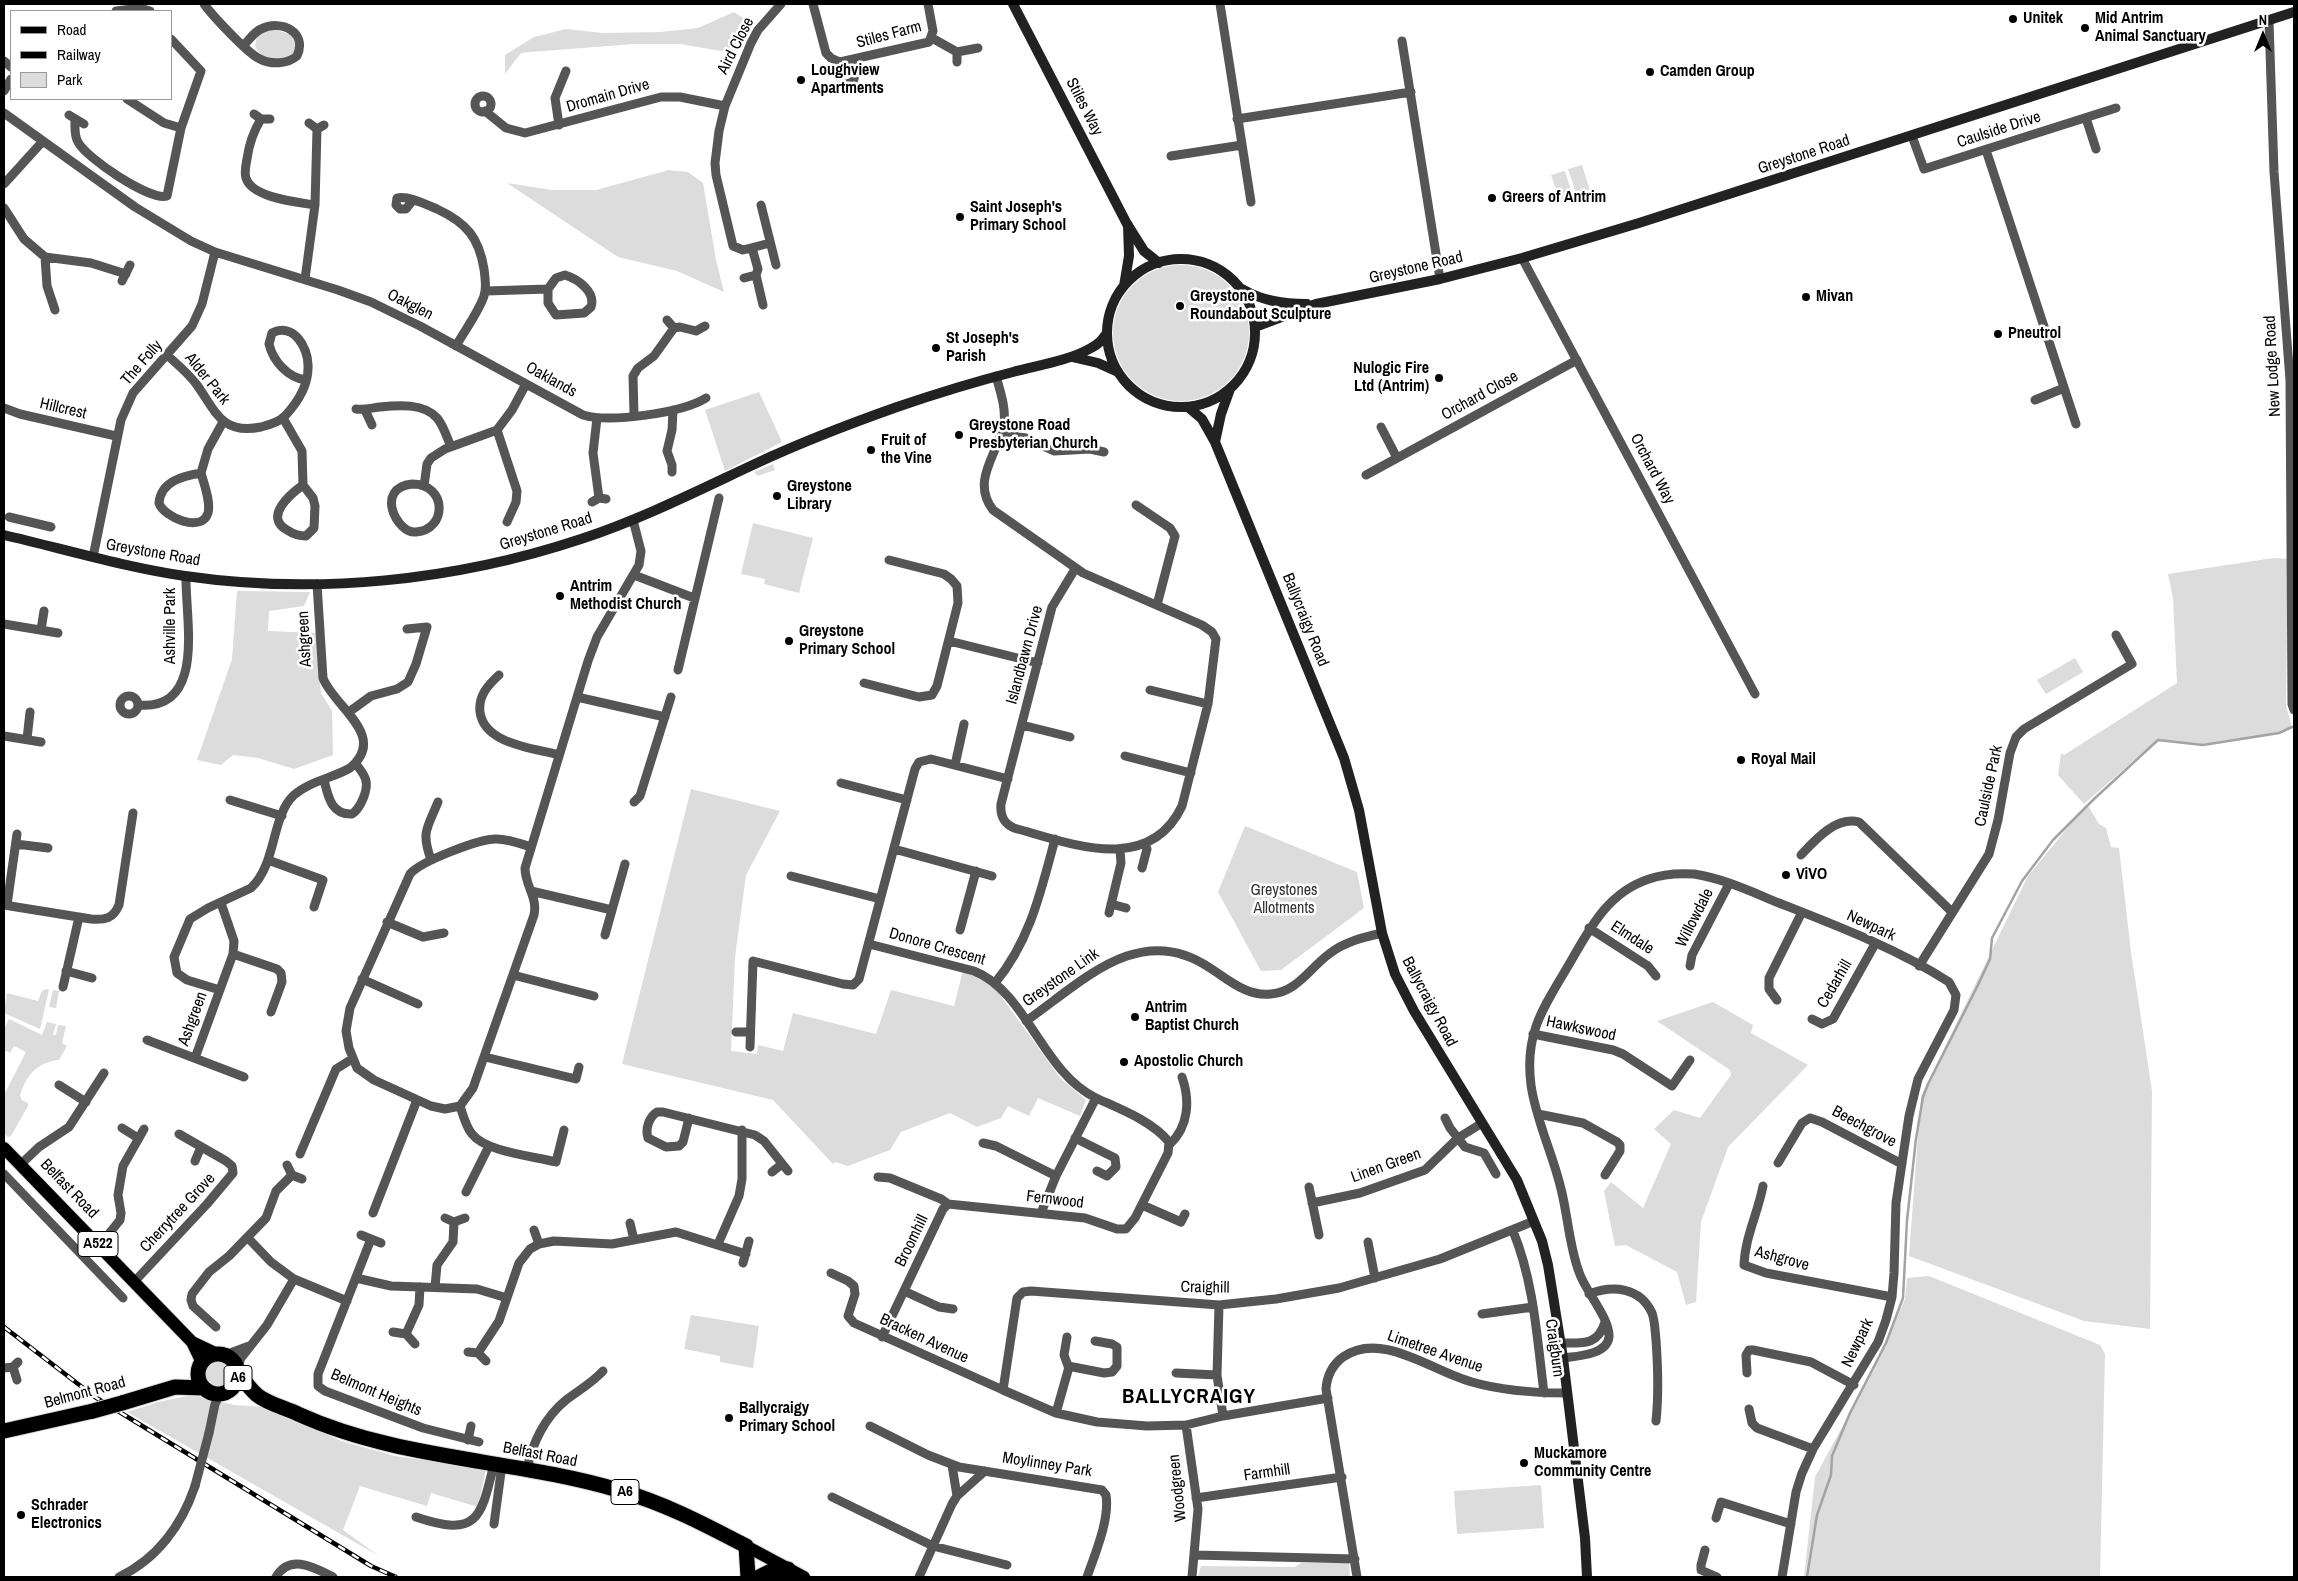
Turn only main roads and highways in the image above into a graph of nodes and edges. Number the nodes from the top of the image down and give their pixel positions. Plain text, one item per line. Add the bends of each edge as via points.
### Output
1 (1013, 4) edge
2 (2294, 12) edge
3 (1128, 224) junction
4 (1159, 263) junction
5 (1124, 286) junction
6 (1239, 287) junction
7 (1316, 304) junction
8 (1255, 327) junction
9 (1107, 332) junction
10 (1070, 356) junction
11 (1118, 372) junction
12 (1231, 388) junction
13 (1188, 407) junction
14 (1215, 442) junction
15 (4, 536) edge
16 (4, 1148) edge
17 (192, 1342) junction
18 (221, 1355) junction
19 (201, 1364) junction
20 (238, 1370) junction
21 (175, 1387) junction
22 (215, 1395) junction
23 (259, 1396) junction
24 (4, 1431) edge
25 (746, 1546) junction
26 (788, 1569) junction
27 (748, 1577) edge
28 (759, 1577) edge
29 (804, 1577) edge
30 (1586, 1577) edge

1 - 3 main road, Stiles Way
2 - 7 main road, Greystone Road via 1522,258 1440,279
3 - 4 main road, Stiles Way via 1144,251
3 - 5 main road, Stiles Way via 1129,256
4 - 5 main road via 1140,272
4 - 6 main road via 1176,260 1202,263 1226,275
5 - 9 main road via 1109,316
6 - 7 main road, Greystone Road via 1253,296 1271,301
6 - 8 main road via 1250,306
7 - 8 main road, Greystone Road
8 - 12 main road via 1251,357
9 - 10 main road, Greystone Road via 1094,347
9 - 11 main road via 1110,353
10 - 11 main road, Greystone Road
10 - 15 main road, Greystone Road via 911,402 838,428 633,520 582,539 494,564 410,577 317,584 256,583 186,576
11 - 13 main road via 1134,390 1154,402
12 - 13 main road via 1211,400
12 - 14 main road
13 - 14 main road, Ballycraigy Road via 1202,419
14 - 30 main road, Ballycraigy Road via 1344,758 1359,810 1382,933 1404,993 1517,1180 1534,1221 1548,1265 1561,1343 1585,1538
16 - 17 main road, Belfast Road / A522
17 - 18 main road, Belfast Road / A522
17 - 19 main road, Belfast Road / A522
18 - 19 highway, A6 via 211,1355
18 - 20 highway, A6 via 233,1360
19 - 21 highway, Belmont Road / A6
19 - 22 highway, A6 via 199,1380
20 - 22 highway, A6 via 236,1384
20 - 23 highway, Belfast Road / A6
21 - 22 highway, Belmont Road / A6
21 - 24 highway, Belmont Road / A6, bridge via 93,1411
22 - 23 highway, Belfast Road / A6
23 - 25 highway, Belfast Road / A6 via 315,1422 401,1448 617,1489 680,1512
25 - 26 main road, Belfast Road / A6
25 - 27 highway
26 - 28 highway via 770,1571
26 - 29 main road, Belfast Road / A6

